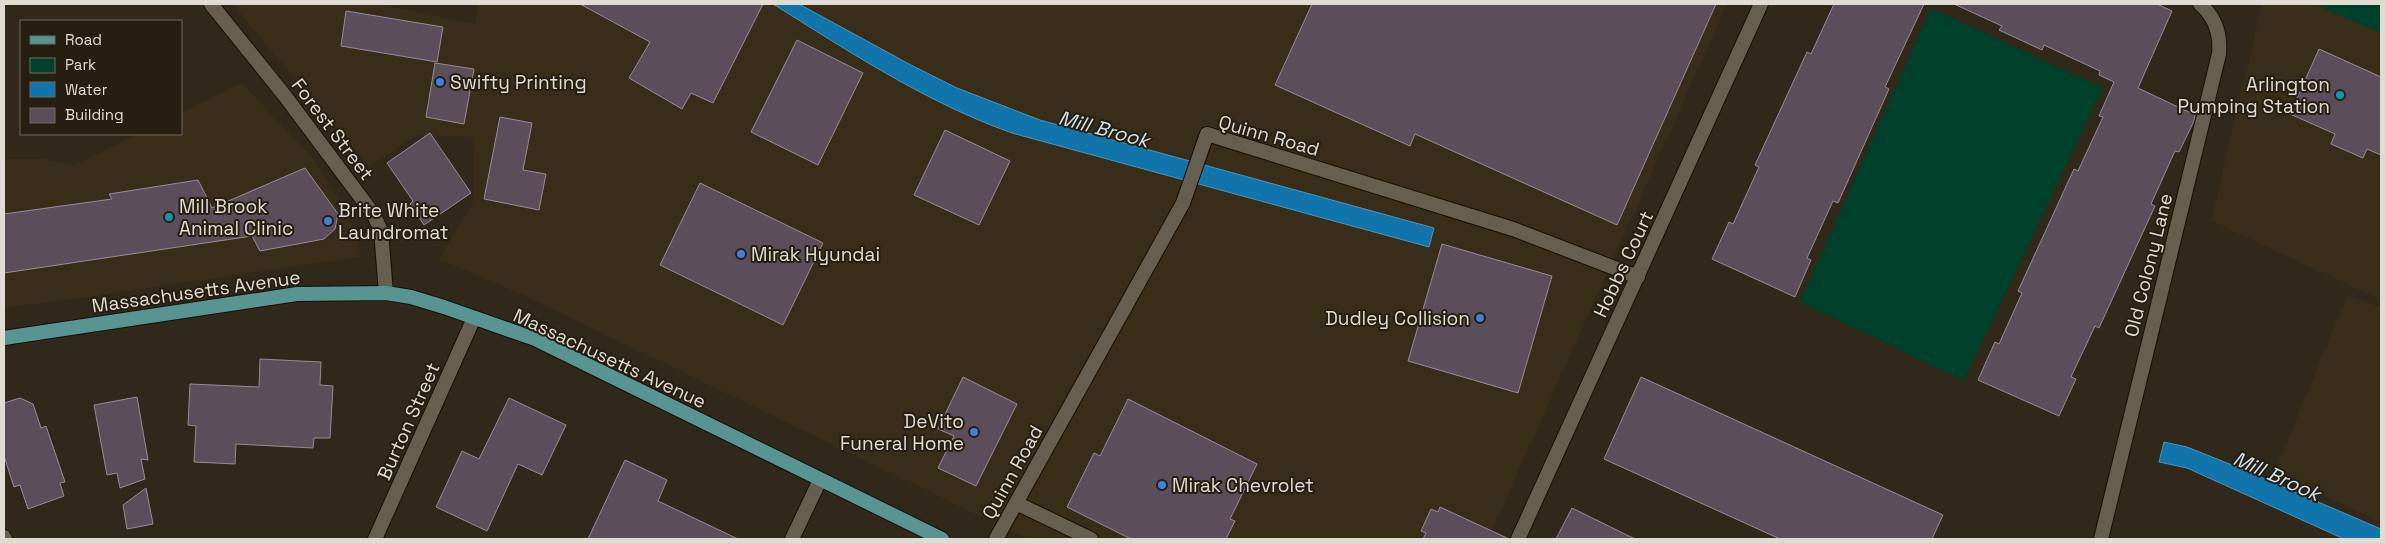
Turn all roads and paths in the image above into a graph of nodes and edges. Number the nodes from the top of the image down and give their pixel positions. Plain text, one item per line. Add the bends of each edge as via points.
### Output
1 (211, 4) edge
2 (1761, 4) edge
3 (2200, 4) edge
4 (1638, 277) junction
5 (386, 292) junction
6 (474, 318) junction
7 (4, 338) edge
8 (820, 480) junction
9 (1016, 504) junction
10 (375, 539) edge
11 (792, 539) edge
12 (942, 539) edge
13 (996, 539) edge
14 (1091, 539) edge
15 (1518, 539) edge
16 (2101, 539) edge

1 - 5 street, Forest Street via 374,215 381,231
2 - 4 street, Hobbs Court
3 - 16 street, Old Colony Lane via 2217,26 2220,44
4 - 9 street, Quinn Road via 1514,229 1207,134 1190,189
4 - 15 street, Hobbs Court
5 - 6 main road, Massachusetts Avenue via 444,306
5 - 7 main road, Massachusetts Avenue via 297,294
6 - 8 main road, Massachusetts Avenue via 535,339
6 - 10 street, Burton Street
8 - 11 street
8 - 12 main road, Massachusetts Avenue
9 - 13 street, Quinn Road
9 - 14 street

